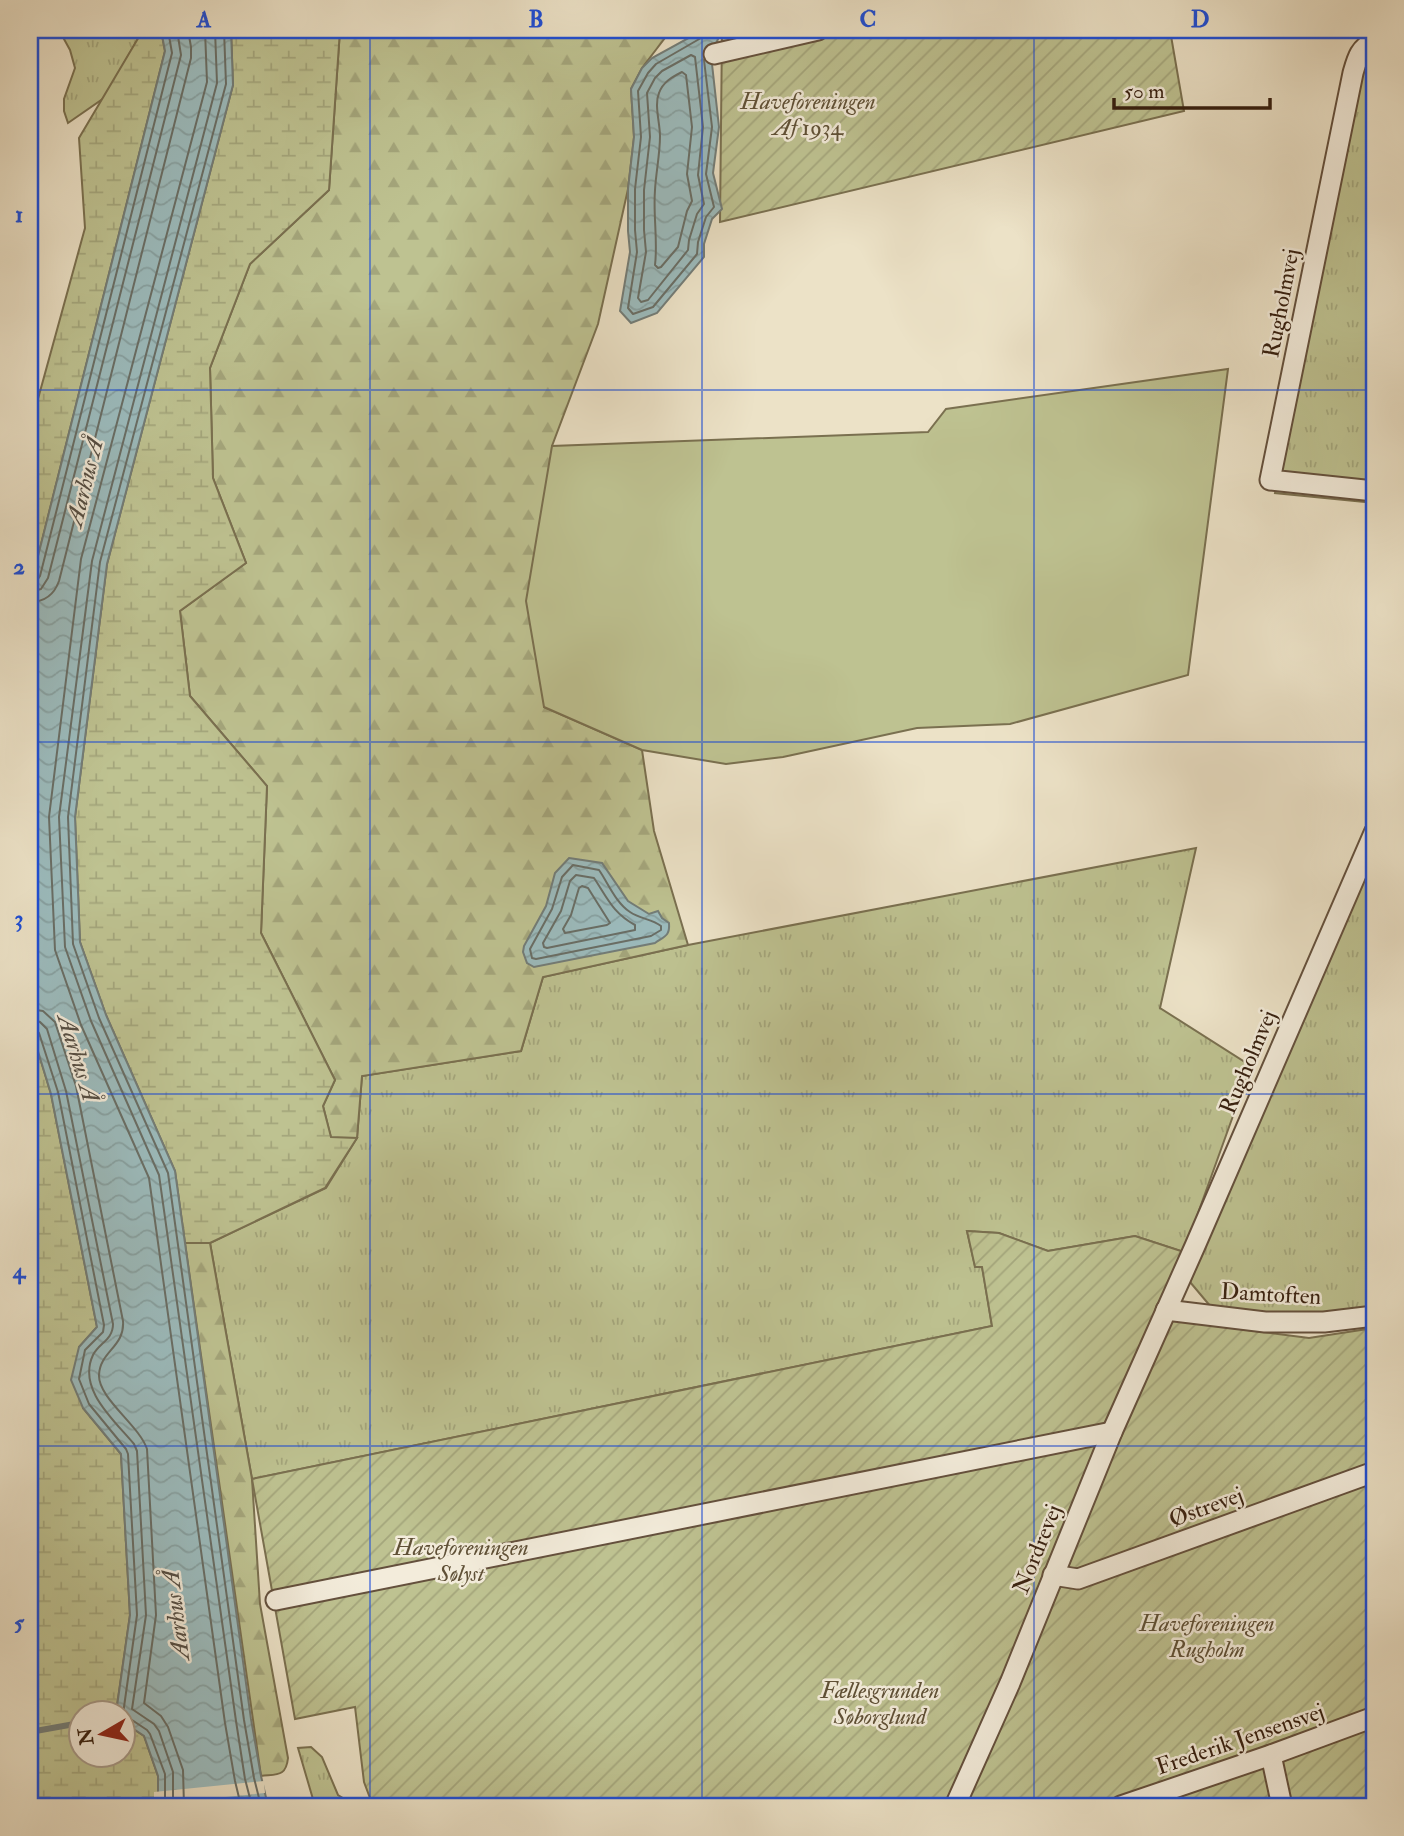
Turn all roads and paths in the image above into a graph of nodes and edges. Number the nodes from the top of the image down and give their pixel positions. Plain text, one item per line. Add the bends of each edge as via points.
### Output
1 (818, 30) edge
2 (1374, 42) edge
3 (714, 54) dead end
4 (1374, 491) edge
5 (1374, 833) edge
6 (1166, 1310) junction
7 (1374, 1316) edge
8 (1112, 1432) junction
9 (1374, 1472) edge
10 (1053, 1575) junction
11 (276, 1600) dead end
12 (1374, 1717) edge
13 (1271, 1755) junction
14 (955, 1806) edge
15 (1121, 1806) edge
16 (1282, 1806) edge

1 - 3 street
2 - 4 street, Rugholmvej via 1358,54 1353,73 1270,481
5 - 6 street, Rugholmvej
6 - 7 street, Damtoften via 1265,1322
6 - 8 street, Nordrevej
8 - 10 street, Nordrevej
8 - 11 street
9 - 10 street, Østrevej via 1078,1579
10 - 14 street, Nordrevej
12 - 13 street, Frederik Jensensvej
13 - 15 street, Frederik Jensensvej
13 - 16 street

